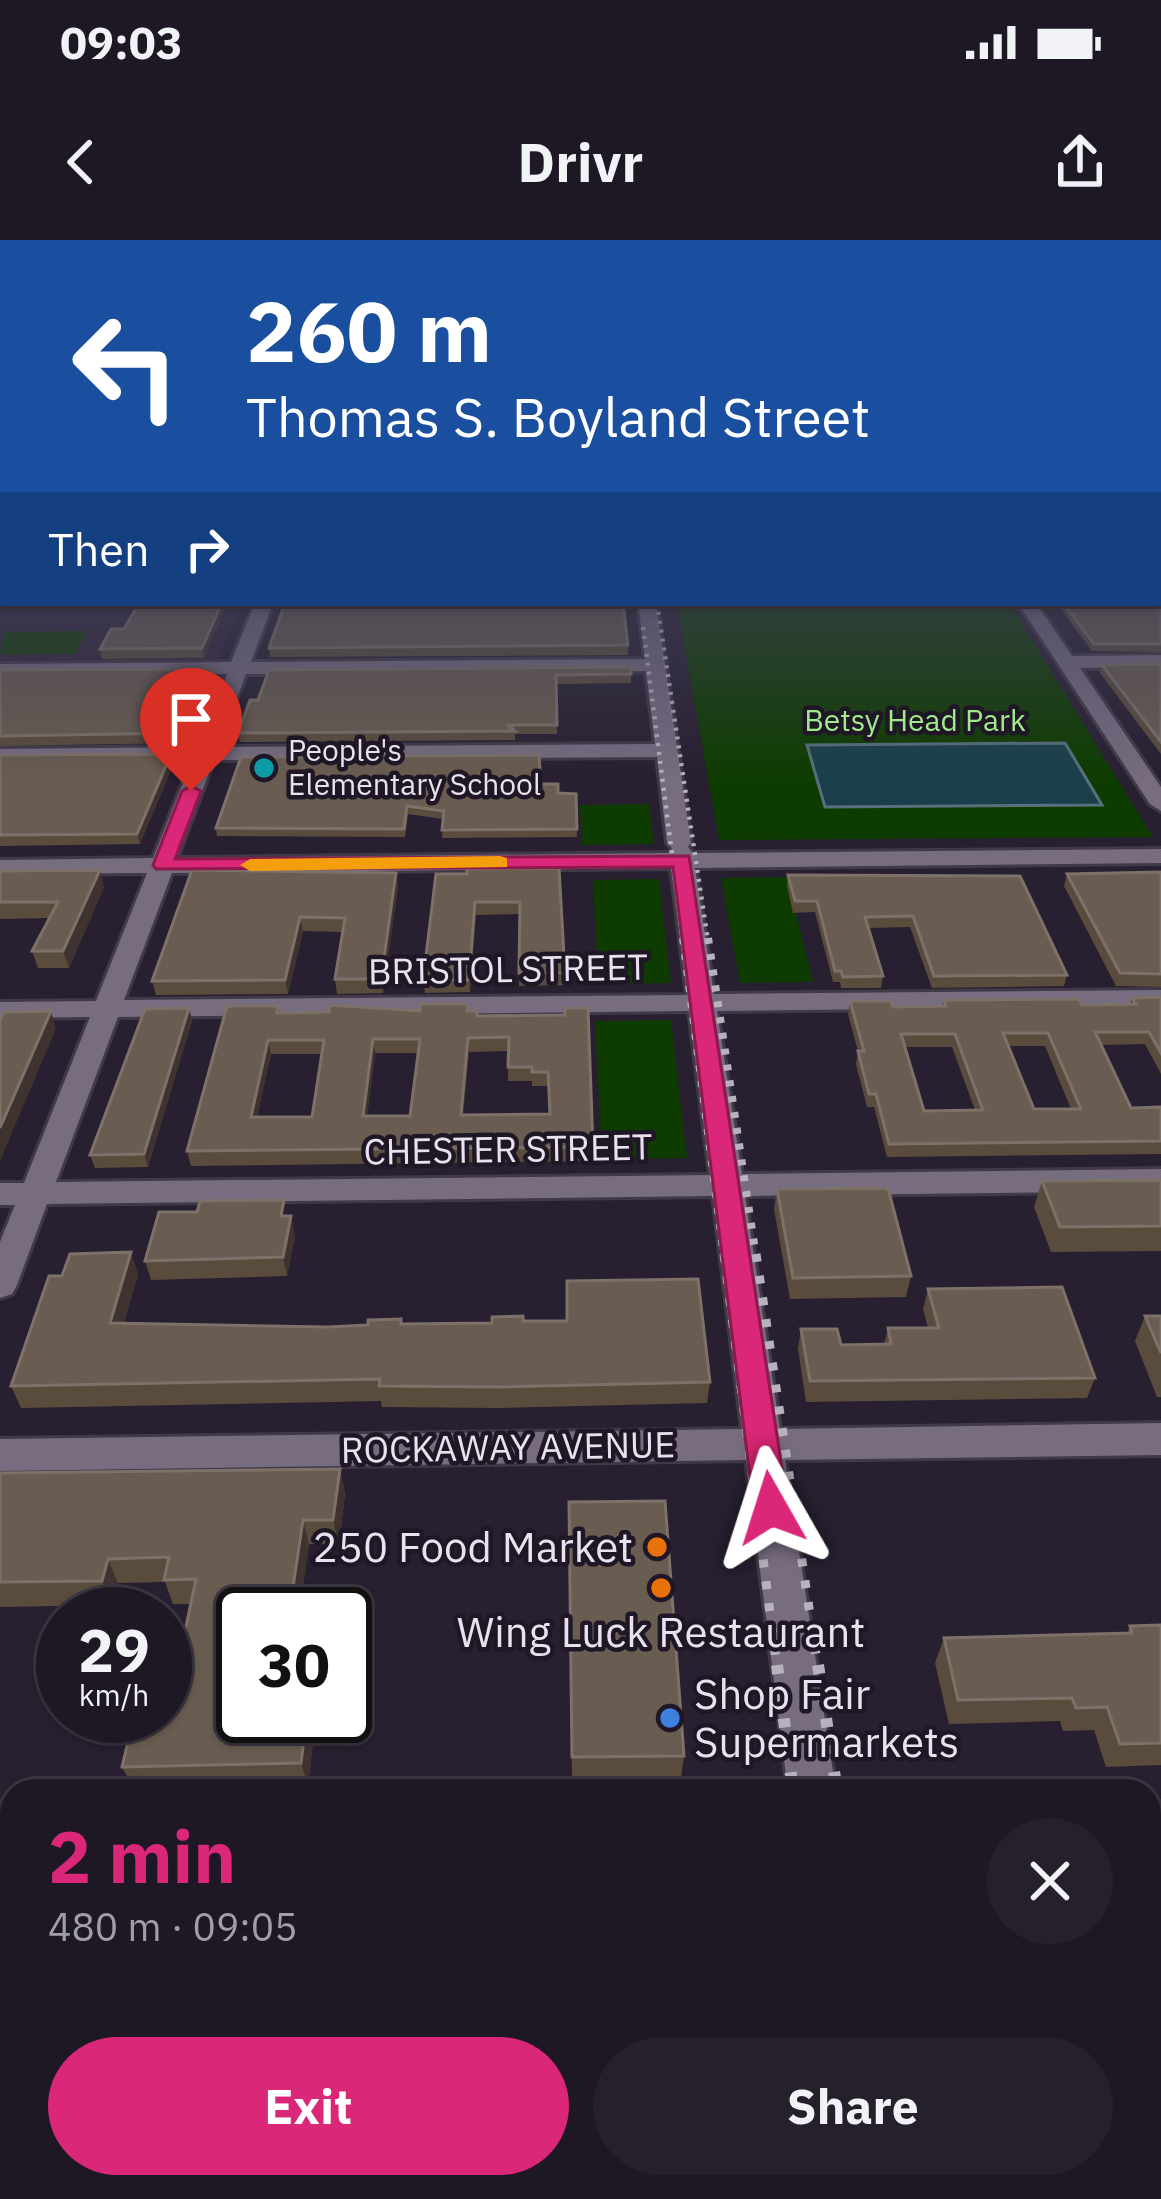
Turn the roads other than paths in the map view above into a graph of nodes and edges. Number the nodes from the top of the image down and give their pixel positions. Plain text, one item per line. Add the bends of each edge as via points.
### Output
1 (263, 606) edge
2 (646, 606) edge
3 (1029, 606) edge
4 (1161, 661) edge
5 (1066, 662) junction
6 (654, 665) junction
7 (239, 668) junction
8 (0, 670) edge
9 (1123, 746) junction
10 (1151, 746) edge
11 (667, 750) junction
12 (206, 754) junction
13 (0, 755) edge
14 (1161, 804) edge
15 (681, 852) junction
16 (1161, 856) edge
17 (163, 865) junction
18 (0, 867) edge
19 (1161, 998) edge
20 (702, 1003) junction
21 (107, 1009) junction
22 (0, 1010) edge
23 (1161, 1180) edge
24 (727, 1185) junction
25 (0, 1194) edge
26 (36, 1194) junction
27 (0, 1285) edge
28 (1161, 1439) edge
29 (764, 1444) junction
30 (0, 1455) edge
31 (810, 1779) edge

1 - 7 street
2 - 6 street
3 - 5 street
4 - 5 street
5 - 9 street
6 - 7 street
6 - 11 street
7 - 8 street
7 - 12 street
9 - 10 street
9 - 14 street
11 - 12 street
11 - 15 street
12 - 13 street
12 - 17 street
15 - 16 street
15 - 17 street
15 - 20 street
17 - 18 street
17 - 21 street
19 - 20 street, BRISTOL STREET
20 - 21 street, BRISTOL STREET
20 - 24 street
21 - 22 street, BRISTOL STREET
21 - 26 street
23 - 24 street, CHESTER STREET
24 - 26 street, CHESTER STREET
24 - 29 street
25 - 26 street, CHESTER STREET
26 - 27 street
28 - 29 street, ROCKAWAY AVENUE
29 - 30 street, ROCKAWAY AVENUE
29 - 31 street

